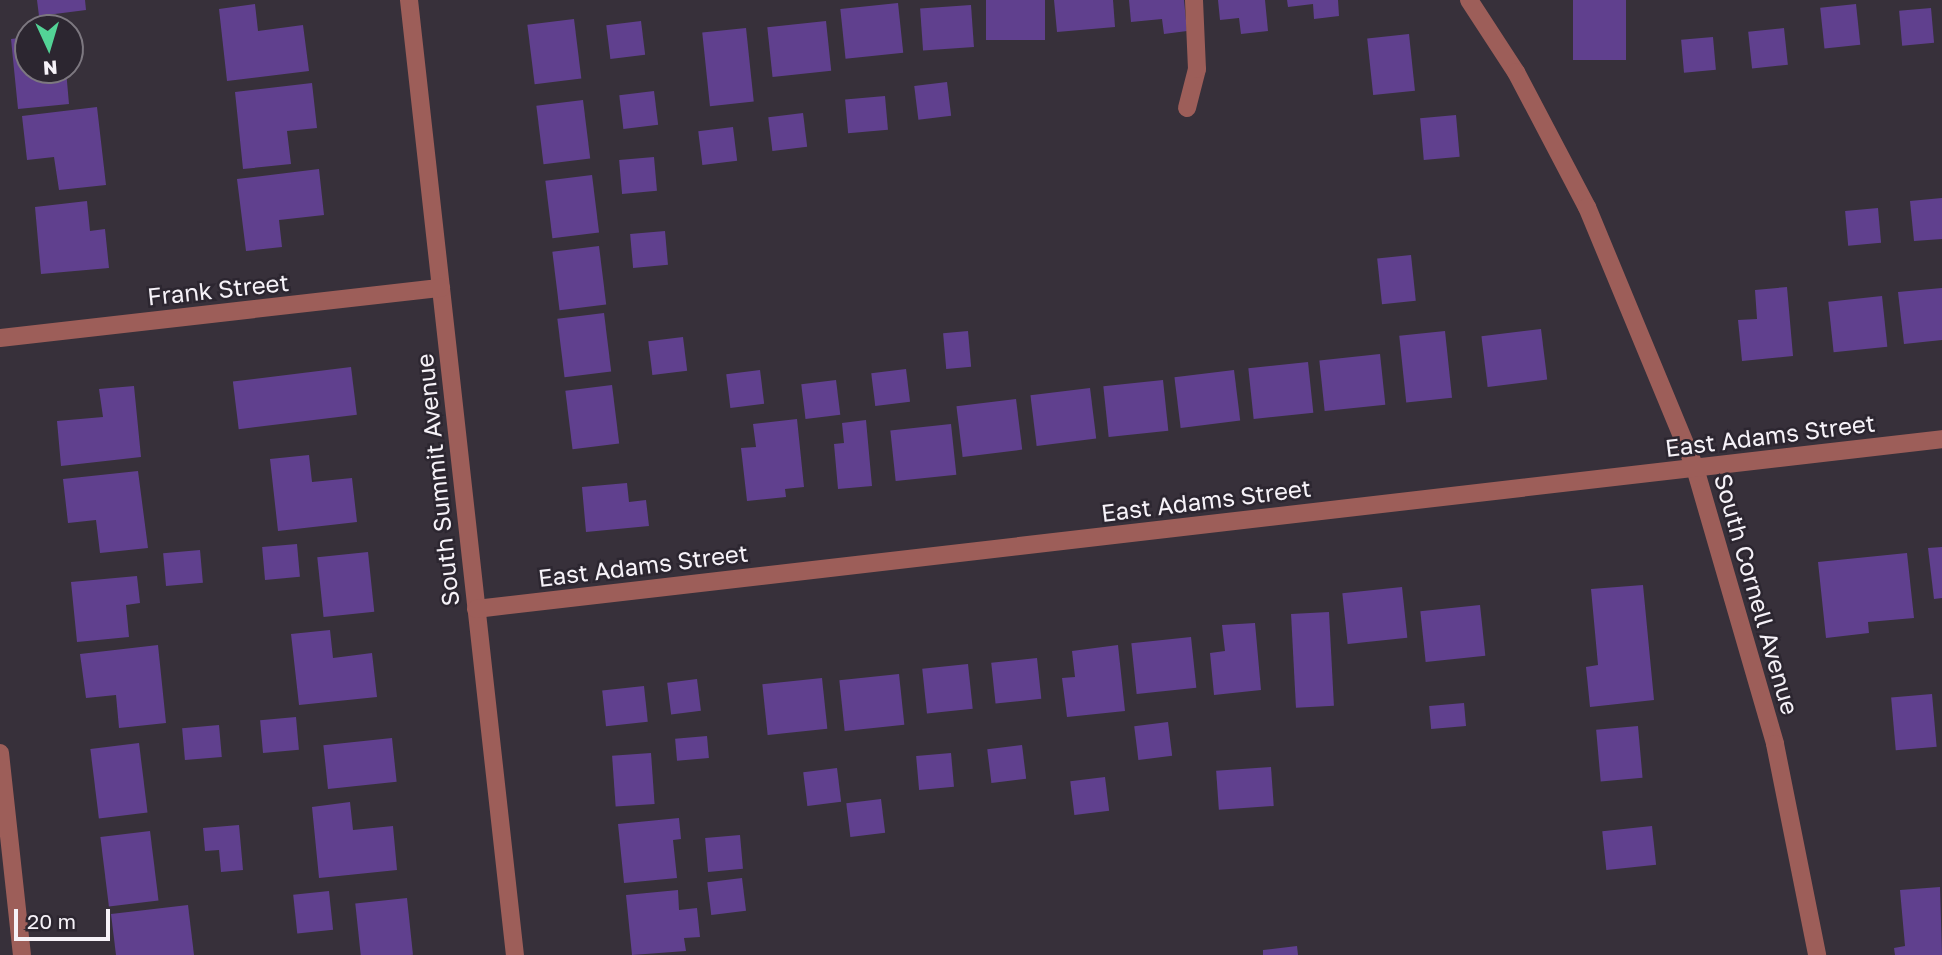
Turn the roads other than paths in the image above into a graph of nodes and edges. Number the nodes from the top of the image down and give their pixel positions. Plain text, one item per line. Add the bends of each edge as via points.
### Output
1 (409, 0) edge
2 (1194, 0) edge
3 (1469, 0) edge
4 (1187, 108) dead end
5 (441, 288) junction
6 (0, 338) edge
7 (1942, 439) edge
8 (1695, 468) junction
9 (476, 609) junction
10 (0, 753) edge
11 (22, 955) edge
12 (514, 955) edge
13 (1817, 955) edge

1 - 5 street, South Summit Avenue
2 - 4 street via 1197,69
3 - 8 street, South Cornell Avenue via 1516,72 1587,206
5 - 6 street, Frank Street
5 - 9 street, South Summit Avenue
7 - 8 street, East Adams Street
8 - 9 street, East Adams Street
8 - 13 street, South Cornell Avenue via 1775,744
9 - 12 street, South Summit Avenue
10 - 11 street

